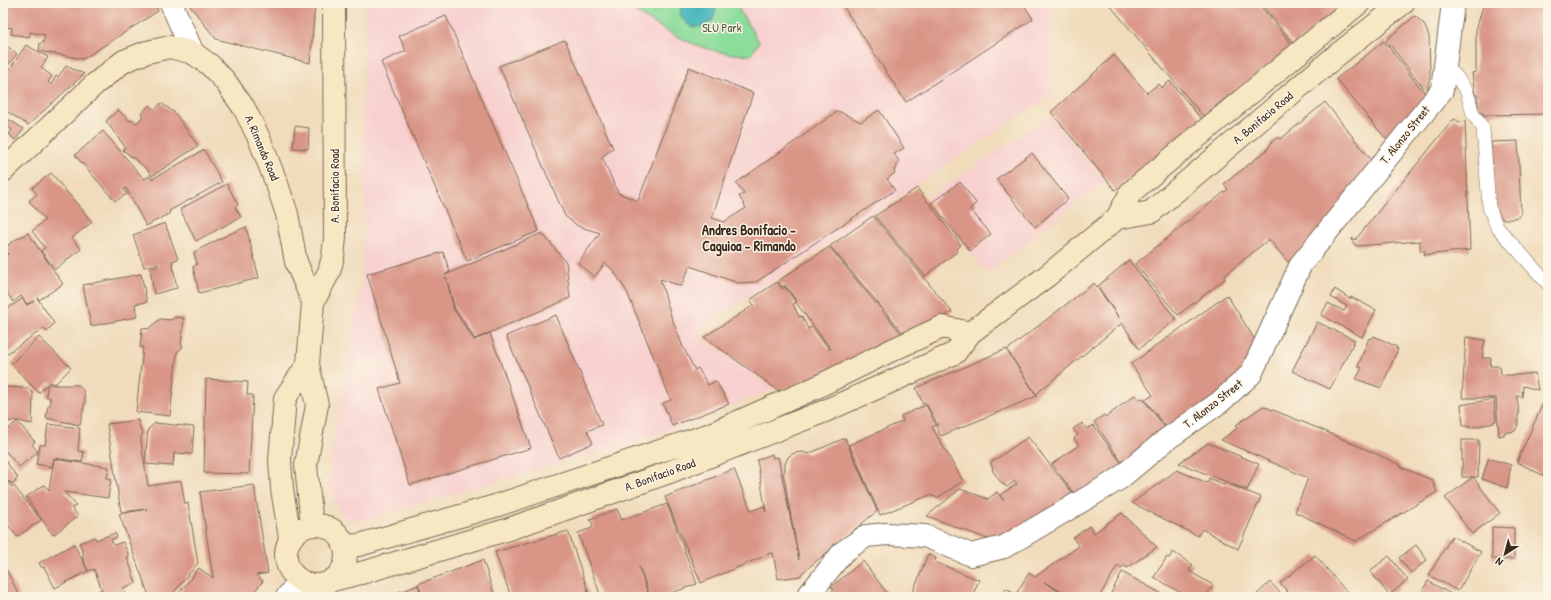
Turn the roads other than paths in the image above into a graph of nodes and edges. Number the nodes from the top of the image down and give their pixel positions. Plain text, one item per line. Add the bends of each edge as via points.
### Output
1 (171, 3) edge
2 (334, 3) edge
3 (1359, 3) edge
4 (1403, 3) edge
5 (1453, 3) edge
6 (193, 54) junction
7 (1445, 65) junction
8 (3, 171) edge
9 (1117, 218) junction
10 (1548, 284) edge
11 (313, 302) junction
12 (970, 333) junction
13 (308, 364) junction
14 (312, 525) junction
15 (290, 538) junction
16 (344, 546) junction
17 (300, 580) junction
18 (332, 580) junction
19 (287, 597) edge
20 (807, 597) edge

1 - 6 street
2 - 11 main road, A. Bonifacio Road via 335,237 329,272
3 - 9 main road, A. Bonifacio Road via 1131,192
4 - 9 main road, A. Bonifacio Road via 1337,55 1151,212
5 - 7 street, T. Alonzo Street
6 - 8 main road, A. Rimando Road via 170,47 124,61 94,84
6 - 11 main road, A. Rimando Road via 210,65 225,81 244,108 259,138 287,214 296,262
7 - 10 lane via 1467,92 1473,114 1483,128 1489,207 1497,227
7 - 20 street, T. Alonzo Street via 1442,90 1300,264 1251,374 1220,402 1167,439 1119,480 1004,547 971,555 925,536 866,536 843,552
9 - 12 main road, A. Bonifacio Road via 1047,276
11 - 13 main road, A. Bonifacio Road
12 - 16 main road, A. Bonifacio Road via 942,328 708,435 495,506 359,545
12 - 18 main road, A. Bonifacio Road via 955,354 825,411 715,455 506,530
13 - 14 main road, A. Bonifacio Road via 318,405 306,465
13 - 15 main road, A. Bonifacio Road via 285,398 280,460
14 - 15 main road via 303,527
14 - 16 main road via 330,528 336,532
15 - 17 main road via 286,547 286,560 292,573
16 - 18 main road via 345,561 338,575
17 - 18 main road via 309,584
17 - 19 street

